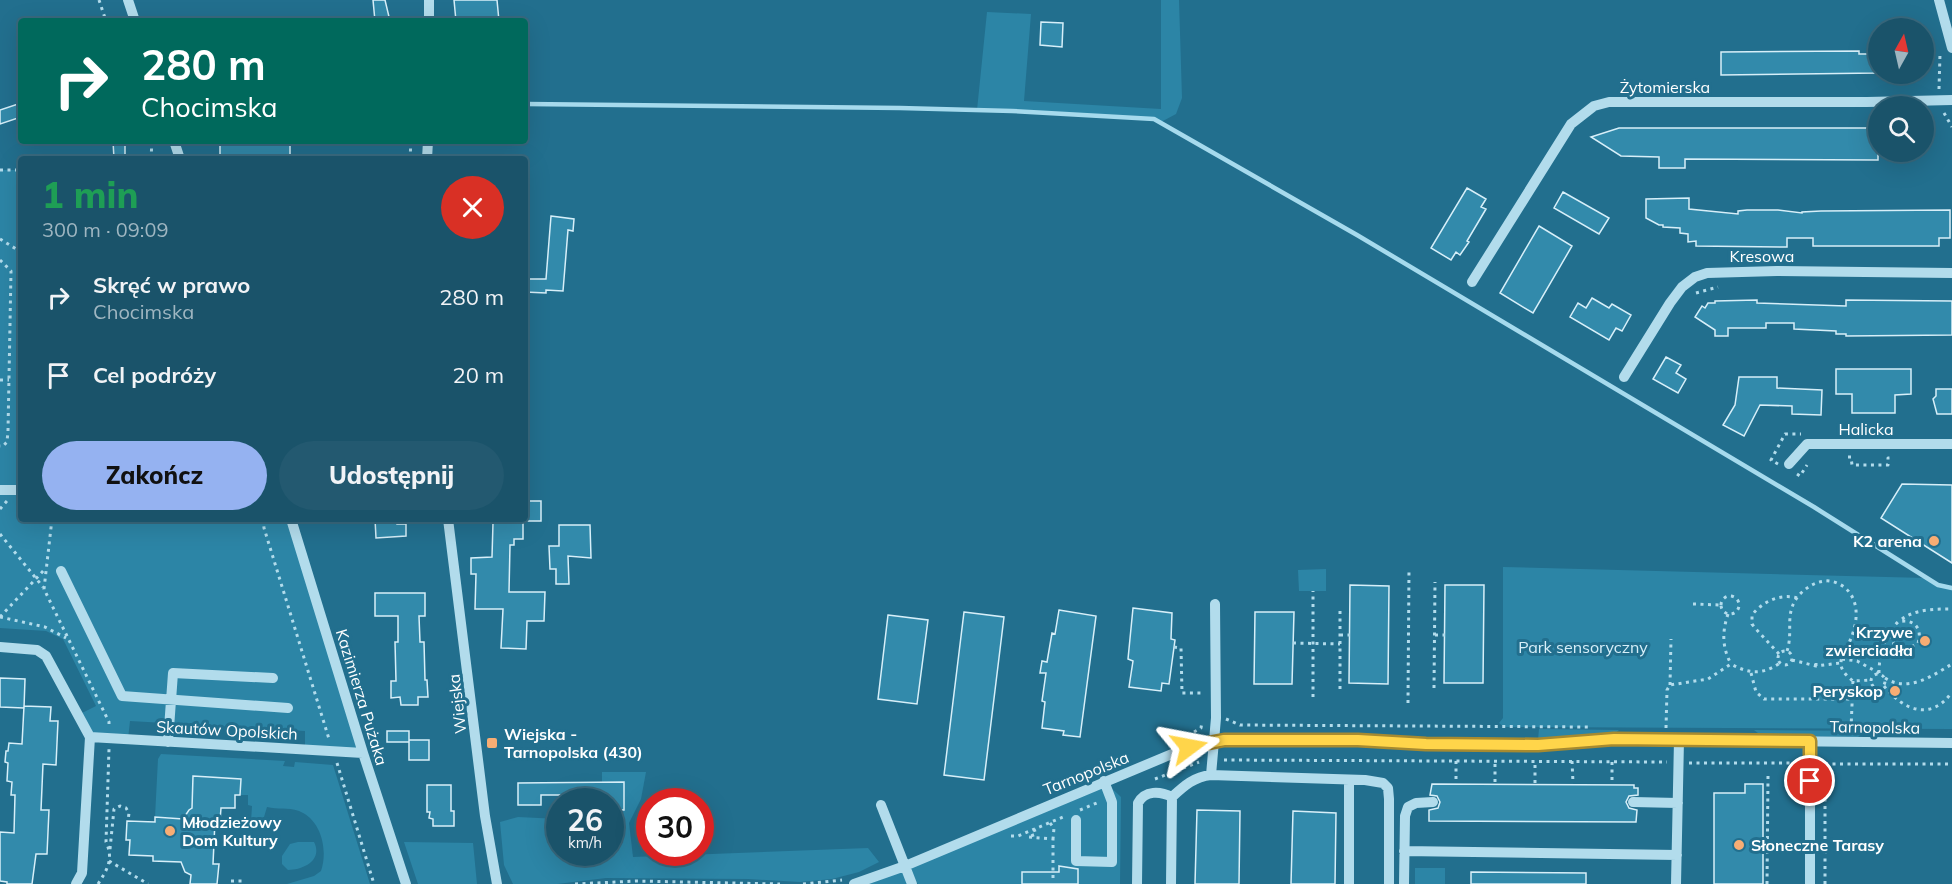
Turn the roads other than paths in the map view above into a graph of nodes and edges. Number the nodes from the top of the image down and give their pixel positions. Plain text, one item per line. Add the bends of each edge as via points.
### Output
1 (128, 0) edge
2 (429, 0) edge
3 (1939, 0) edge
4 (134, 18) edge
5 (429, 18) edge
6 (1952, 48) edge
7 (1946, 100) edge
8 (1952, 273) edge
9 (1472, 282) dead end
10 (1624, 376) dead end
11 (1952, 444) edge
12 (1789, 464) dead end
13 (0, 490) edge
14 (18, 490) edge
15 (292, 522) edge
16 (448, 522) edge
17 (61, 571) dead end
18 (1215, 604) dead end
19 (0, 647) edge
20 (273, 678) dead end
21 (171, 700) junction
22 (288, 708) dead end
23 (90, 737) junction
24 (1679, 740) junction
25 (1214, 741) junction
26 (1810, 741) junction
27 (168, 742) junction
28 (1952, 743) edge
29 (363, 753) junction
30 (1211, 775) junction
31 (1349, 780) junction
32 (1104, 782) junction
33 (1172, 796) junction
34 (1433, 802) dead end
35 (1632, 802) dead end
36 (1678, 803) junction
37 (881, 805) dead end
38 (1076, 820) dead end
39 (1404, 851) junction
40 (1677, 855) junction
41 (905, 866) junction
42 (76, 884) edge
43 (406, 884) edge
44 (497, 884) edge
45 (854, 884) edge
46 (912, 884) edge
47 (1137, 884) edge
48 (1171, 884) edge
49 (1349, 884) edge
50 (1389, 884) edge
51 (1404, 884) edge
52 (1676, 884) edge
53 (1809, 884) edge

1 - 4 street
2 - 5 street
3 - 6 street
7 - 9 street, Żytomierska via 1610,102 1594,106 1571,124
8 - 10 street, Kresowa via 1707,273 1682,286
11 - 12 street, Halicka via 1807,444
13 - 14 street
15 - 29 street, Kazimierza Pużaka
16 - 44 street, Wiejska
17 - 21 street via 120,693 126,698
18 - 25 street
19 - 23 street via 37,650 46,656
20 - 21 street via 173,673
21 - 22 street
21 - 27 street
23 - 27 street, Skautów Opolskich
23 - 42 street via 82,873
24 - 25 street, Tarnopolska via 1614,739 1553,745
24 - 26 street, Tarnopolska
24 - 36 street
25 - 30 street
25 - 32 street, Tarnopolska via 1189,747
26 - 28 street, Tarnopolska
26 - 53 street
27 - 29 street, Skautów Opolskich
29 - 43 street, Kazimierza Pużaka
30 - 31 street
30 - 33 street via 1192,779
31 - 49 street
31 - 50 street via 1383,783 1388,788
32 - 38 street via 1112,802 1112,862 1076,861
32 - 41 street, Tarnopolska
33 - 47 street via 1148,793 1138,803
33 - 48 street
34 - 39 street via 1408,807
35 - 36 street
36 - 40 street
37 - 41 street
39 - 40 street
39 - 51 street
40 - 52 street
41 - 45 street, Tarnopolska
41 - 46 street

